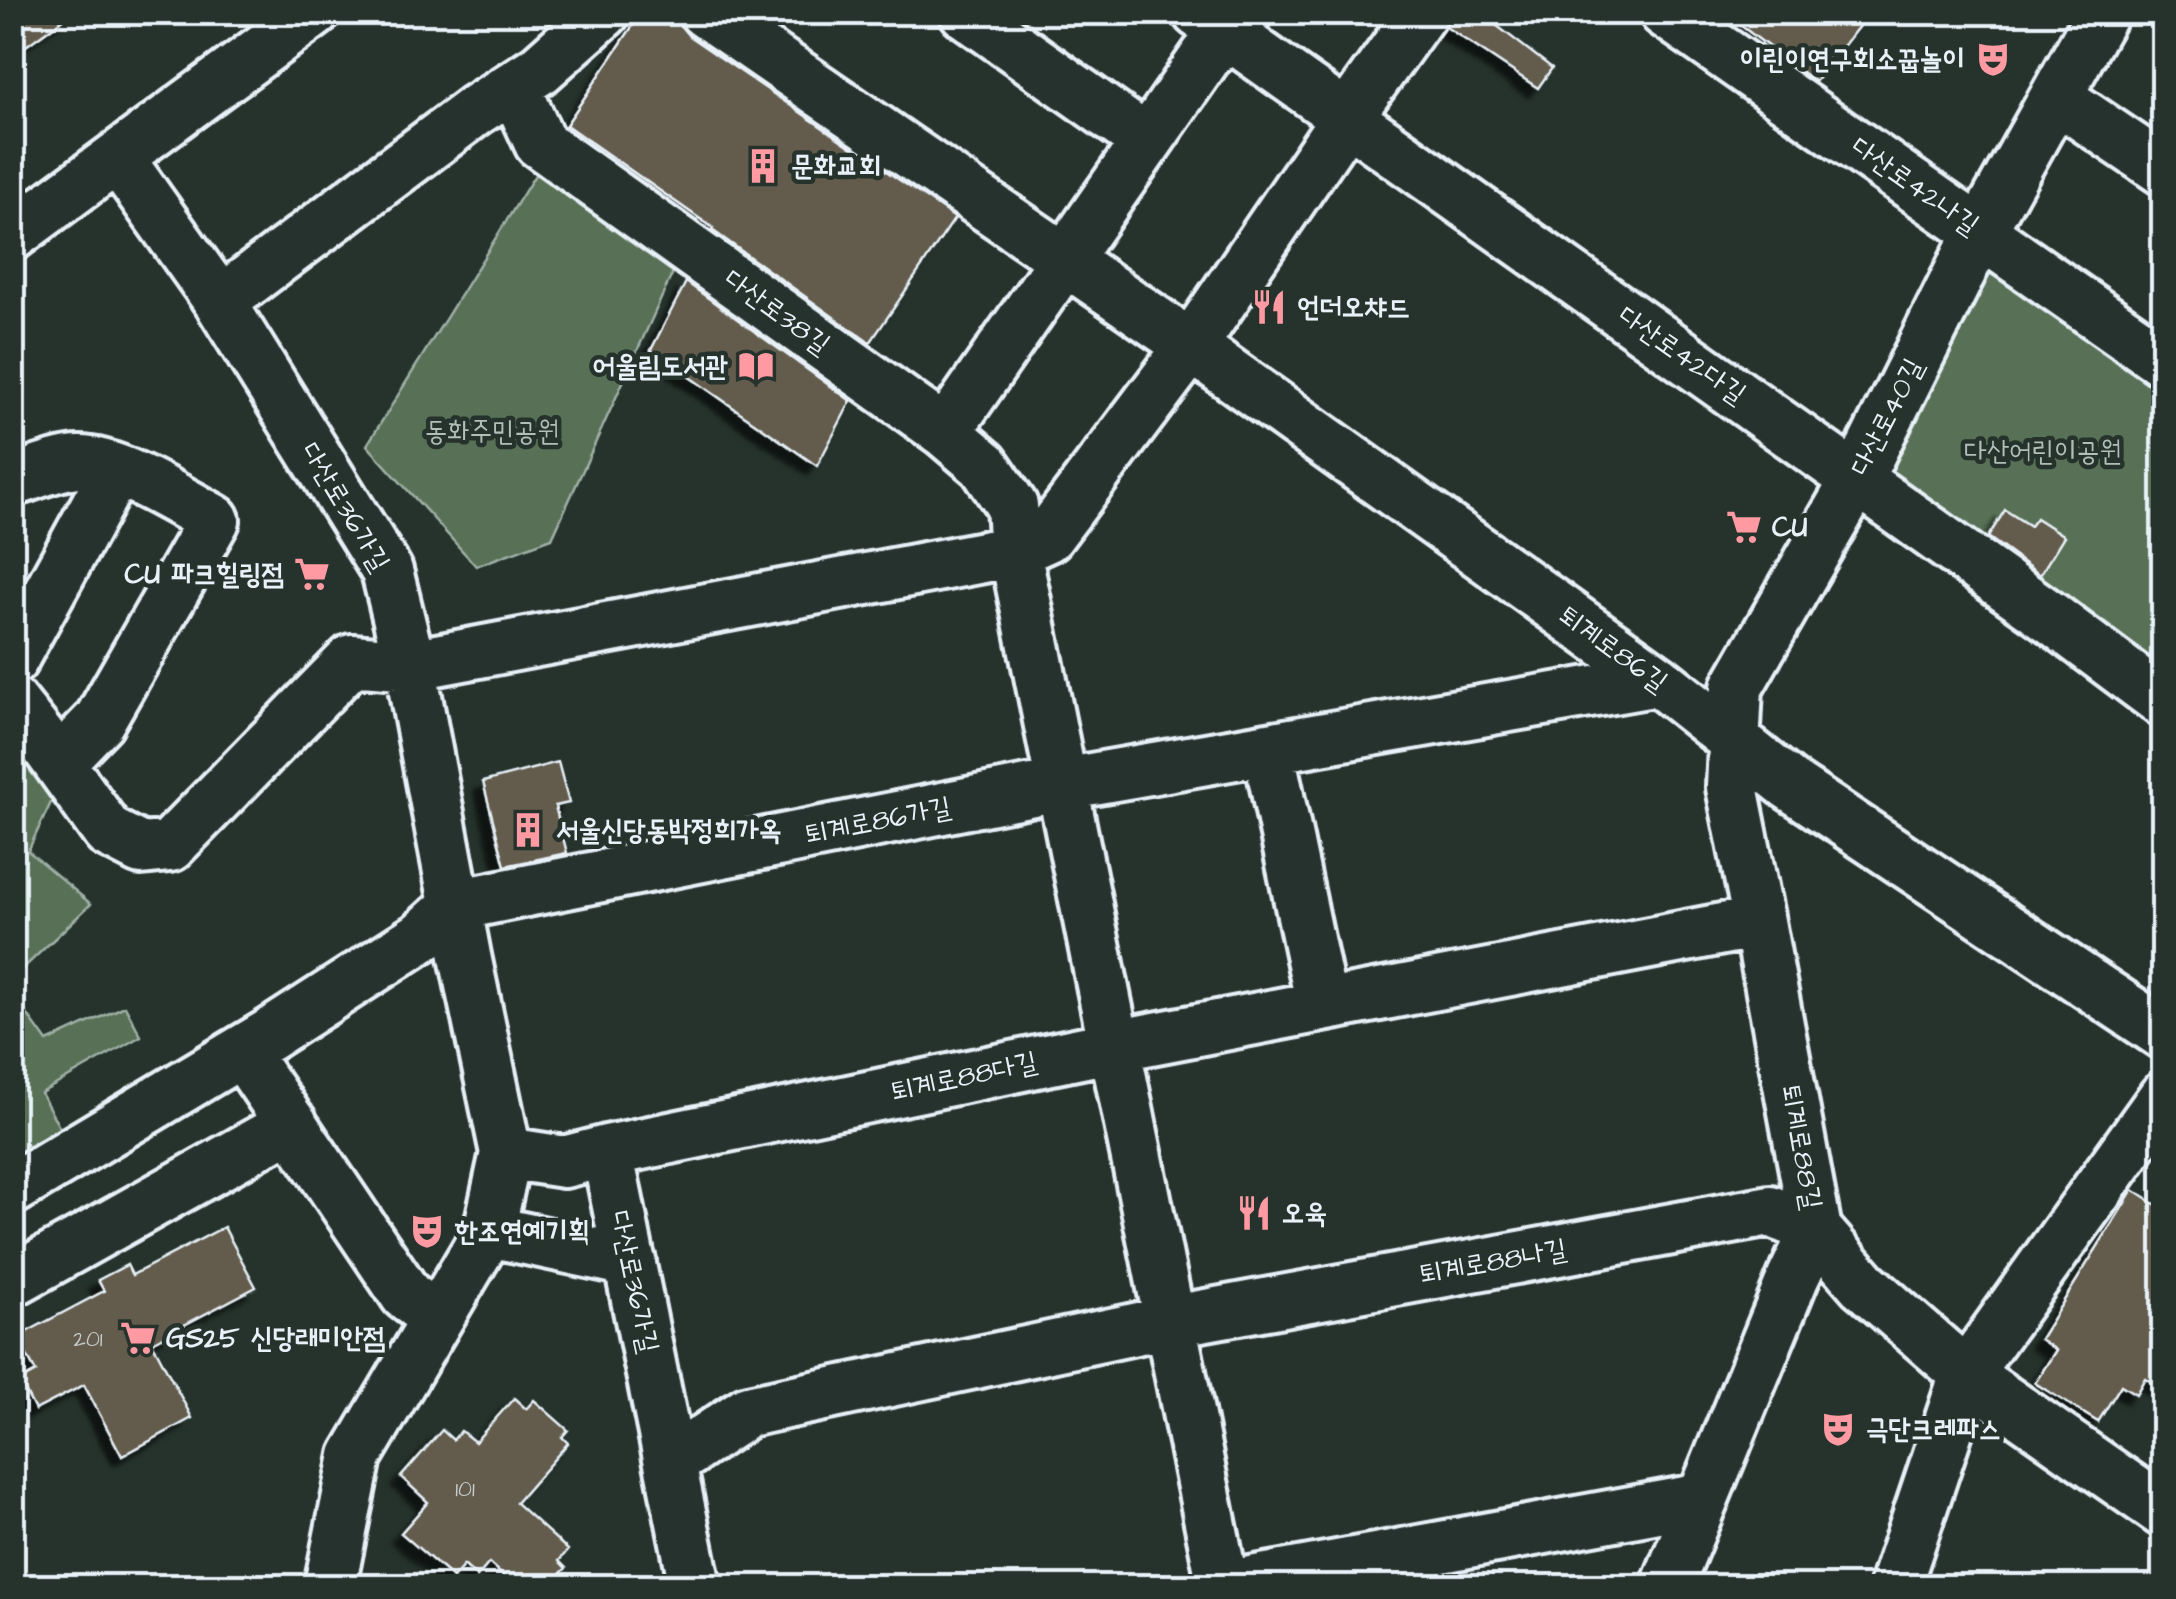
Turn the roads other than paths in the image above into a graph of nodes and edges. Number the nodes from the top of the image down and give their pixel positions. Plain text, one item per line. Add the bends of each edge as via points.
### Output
1 (314, 12) edge
2 (604, 12) edge
3 (704, 12) edge
4 (964, 12) edge
5 (1422, 12) edge
6 (1666, 12) edge
7 (2103, 12) edge
8 (1225, 20) edge
9 (514, 86) junction
10 (2056, 97) junction
11 (1348, 117) junction
12 (1147, 141) junction
13 (118, 158) junction
14 (2164, 170) edge
15 (1980, 232) junction
16 (12, 236) edge
17 (1065, 260) junction
18 (220, 302) junction
19 (1191, 346) junction
20 (2164, 362) edge
21 (944, 432) junction
22 (96, 466) junction
23 (1856, 479) junction
24 (12, 480) edge
25 (1015, 551) junction
26 (12, 660) edge
27 (410, 665) junction
28 (1658, 680) junction
29 (2164, 702) edge
30 (28, 735) edge
31 (1733, 740) junction
32 (1268, 748) junction
33 (1064, 784) junction
34 (456, 905) junction
35 (1759, 922) junction
36 (1322, 1006) junction
37 (2164, 1034) edge
38 (1114, 1046) junction
39 (242, 1052) junction
40 (2164, 1097) edge
41 (292, 1124) junction
42 (607, 1151) junction
43 (506, 1153) junction
44 (12, 1189) edge
45 (490, 1230) junction
46 (1816, 1230) junction
47 (630, 1261) junction
48 (12, 1281) edge
49 (437, 1318) junction
50 (1168, 1322) junction
51 (1966, 1374) junction
52 (672, 1462) junction
53 (1702, 1499) junction
54 (2164, 1512) edge
55 (330, 1586) edge
56 (695, 1586) edge
57 (1226, 1586) edge
58 (1666, 1586) edge
59 (1895, 1586) edge

1 - 13 street
2 - 9 street
3 - 17 street, 퇴계로86길
4 - 12 street
5 - 11 street
6 - 15 street, 다산로42나길
7 - 10 street, 다산로40길
8 - 11 street, 다산로42다길
8 - 12 street
9 - 18 street
9 - 21 street, 다산로38길 via 540,142
10 - 14 street
10 - 15 street, 다산로40길
11 - 19 street
11 - 23 street, 다산로42다길
12 - 17 street
13 - 16 street
13 - 18 street, 다산로36가길
15 - 20 street, 다산로42나길
15 - 23 street, 다산로40길
17 - 19 street, 퇴계로86길
17 - 21 street
18 - 27 street, 다산로36가길 via 386,571
19 - 25 street via 1048,536
19 - 28 street, 퇴계로86길
21 - 25 street, 다산로38길 via 984,465 1012,506
22 - 24 street
22 - 26 street
22 - 30 street via 214,520 99,721
23 - 29 street, 다산로42다길
23 - 31 street, 다산로40길 via 1737,687
25 - 27 street
25 - 33 street, 다산로38길
27 - 30 street via 352,660 170,846 142,849 108,832
27 - 34 street, 다산로36가길
28 - 31 street, 퇴계로86길
28 - 32 street, 퇴계로86가길
31 - 35 street, 퇴계로88길 via 1732,788
31 - 37 street, 퇴계로86길
32 - 33 street, 퇴계로86가길
32 - 36 street
33 - 34 street, 퇴계로86가길
33 - 38 street
34 - 39 street via 421,937
34 - 43 street, 다산로36가길
35 - 36 street, 퇴계로88다길
35 - 46 street, 퇴계로88길
36 - 38 street, 퇴계로88다길
38 - 42 street, 퇴계로88다길
38 - 50 street
39 - 41 street
39 - 44 street
40 - 51 street
41 - 48 street
41 - 49 street via 406,1295
42 - 43 street via 564,1162
42 - 47 street, 다산로36가길
43 - 45 street
45 - 47 street
45 - 49 street
46 - 50 street, 퇴계로88나길 via 1770,1211
46 - 51 street, 퇴계로88길 via 1863,1284
46 - 53 street
47 - 52 street, 다산로36가길
49 - 55 street via 356,1456
50 - 52 street, 퇴계로88나길 via 748,1411
50 - 57 street
51 - 54 street, 퇴계로88길
51 - 59 street
52 - 56 street, 다산로36가길
53 - 57 street
53 - 58 street

